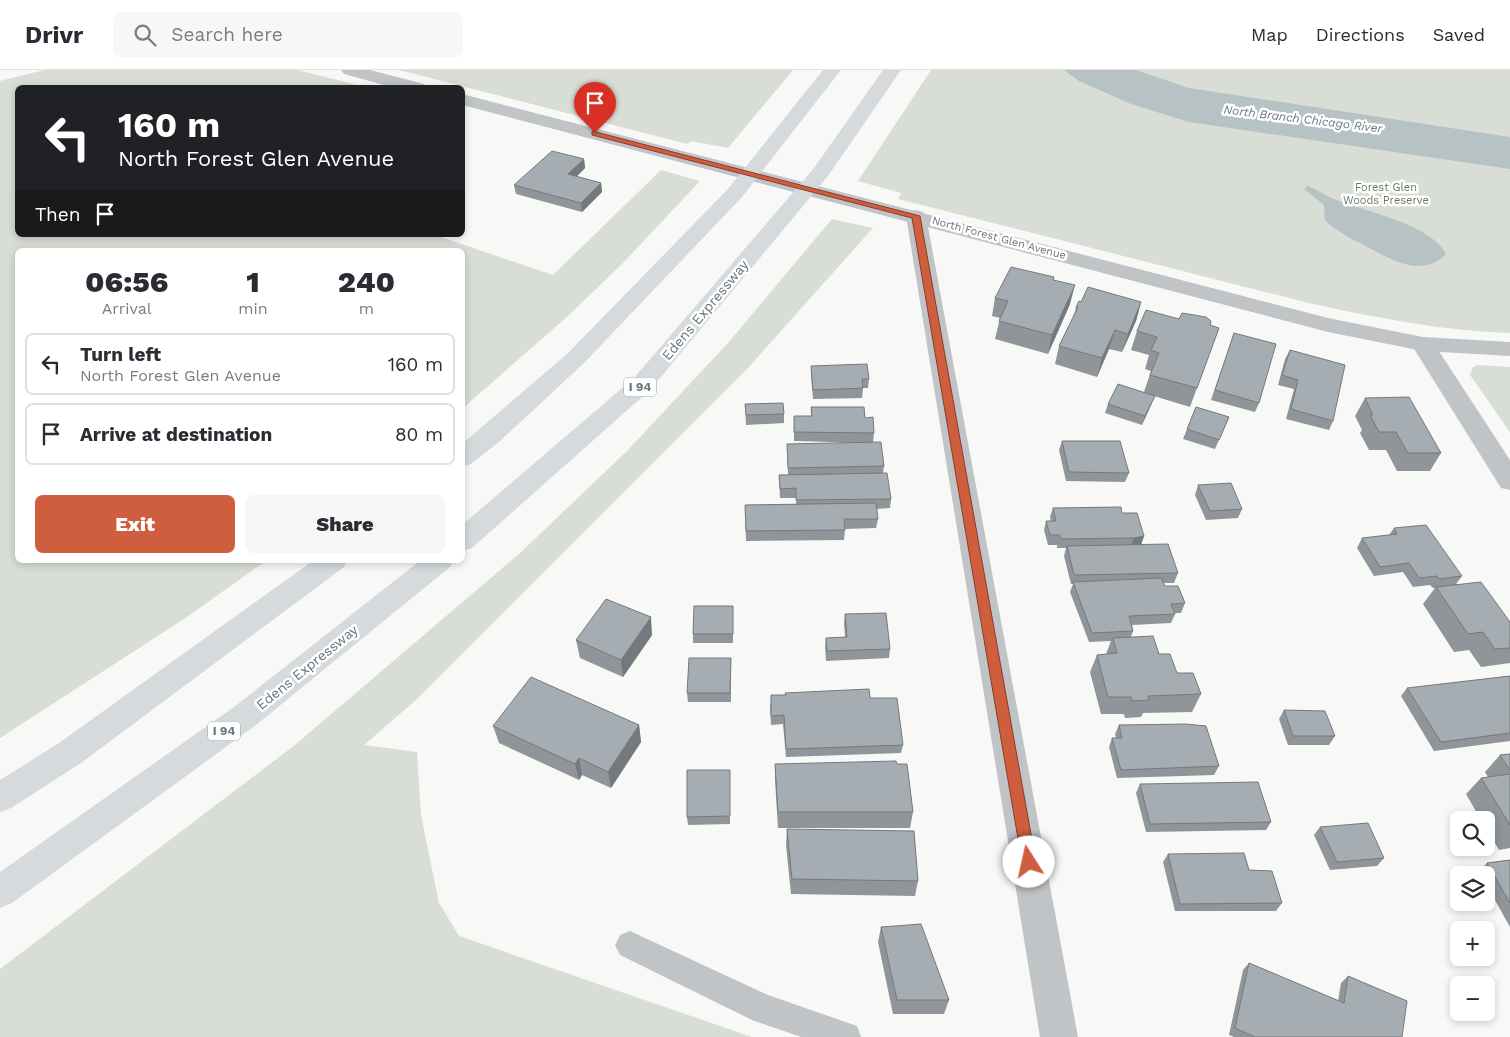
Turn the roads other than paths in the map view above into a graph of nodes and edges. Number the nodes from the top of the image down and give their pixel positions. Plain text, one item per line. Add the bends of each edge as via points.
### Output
1 (350, 70) edge
2 (832, 70) edge
3 (892, 70) edge
4 (407, 85) edge
5 (465, 100) edge
6 (916, 216) junction
7 (1423, 344) junction
8 (1510, 349) edge
9 (465, 456) edge
10 (1510, 481) edge
11 (465, 538) edge
12 (330, 563) edge
13 (436, 563) edge
14 (0, 798) edge
15 (0, 892) edge
16 (630, 945) dead end
17 (846, 1037) edge
18 (1060, 1037) edge

1 - 4 street
2 - 9 highway via 735,194 576,358
3 - 11 highway, Edens Expressway / I 94 via 821,172 642,384
5 - 6 street, North Forest Glen Avenue
6 - 7 street, North Forest Glen Avenue via 1328,325
6 - 18 street
7 - 8 street, North Forest Glen Avenue
7 - 10 street
12 - 14 highway via 70,753
13 - 15 highway, Edens Expressway / I 94 via 245,716
16 - 17 lane via 763,1009

